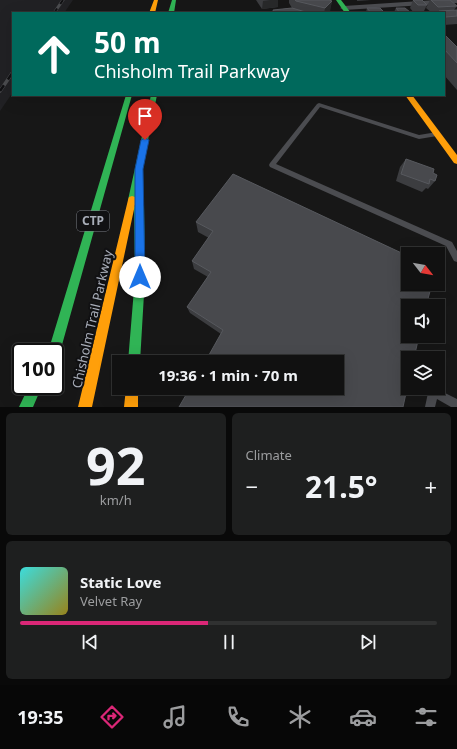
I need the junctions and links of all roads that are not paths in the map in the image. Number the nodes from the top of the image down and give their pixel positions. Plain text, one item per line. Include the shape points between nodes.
1 (156, 0) edge
2 (174, 0) edge
3 (457, 1) edge
4 (398, 2) edge
5 (343, 7) edge
6 (152, 12) edge
7 (171, 12) edge
8 (129, 96) edge
9 (154, 96) edge
10 (409, 96) edge
11 (437, 134) junction
12 (457, 161) edge
13 (139, 169) junction
14 (457, 258) edge
15 (56, 343) edge
16 (134, 355) edge
17 (32, 395) edge
18 (39, 395) edge
19 (131, 395) edge
20 (457, 406) edge
21 (26, 407) edge
22 (35, 407) edge
23 (85, 407) edge
24 (130, 407) edge
25 (430, 407) edge

1 - 6 main road
2 - 7 main road
3 - 4 street
4 - 5 street
8 - 15 main road, Chisholm Trail Parkway / CTP
9 - 13 main road, Chisholm Trail Parkway / CTP
10 - 11 main road
11 - 12 main road
11 - 14 lane via 419,137 319,104 272,165 449,244
13 - 16 main road via 140,277
13 - 23 main road, Chisholm Trail Parkway / CTP
17 - 21 main road
18 - 22 main road
19 - 24 main road
20 - 25 lane via 433,392

